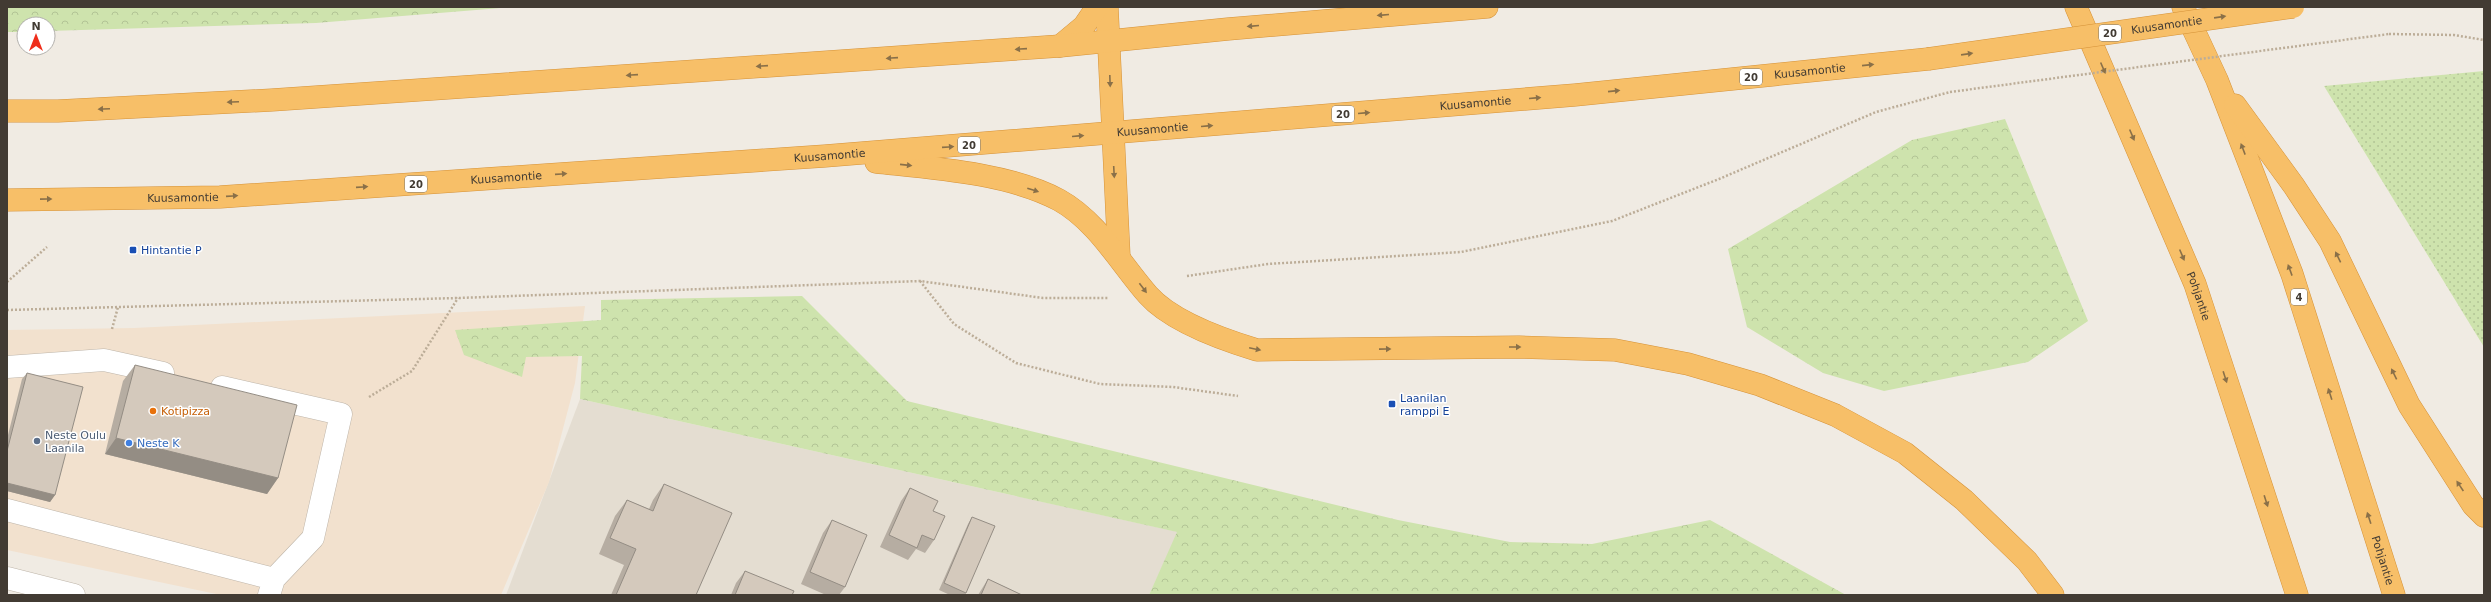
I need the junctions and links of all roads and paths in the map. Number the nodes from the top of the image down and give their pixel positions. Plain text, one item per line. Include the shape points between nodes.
1 (1097, 7) edge
2 (1107, 7) edge
3 (1487, 7) edge
4 (2076, 7) edge
5 (2183, 7) edge
6 (2293, 7) edge
7 (1411, 10) edge
8 (2484, 40) edge
9 (1109, 42) junction
10 (1060, 46) junction
11 (2217, 80) junction
12 (7, 111) edge
13 (1112, 134) junction
14 (826, 156) junction
15 (7, 200) edge
16 (47, 246) dead end
17 (1119, 256) junction
18 (1187, 276) dead end
19 (920, 281) junction
20 (7, 282) edge
21 (458, 298) junction
22 (1110, 298) dead end
23 (7, 310) edge
24 (7, 367) edge
25 (181, 378) edge
26 (204, 383) edge
27 (1238, 396) dead end
28 (341, 414) junction
29 (7, 510) edge
30 (2484, 516) edge
31 (7, 578) edge
32 (272, 587) edge
33 (64, 594) edge
34 (2053, 595) edge
35 (2297, 595) edge
36 (2394, 595) edge

1 - 10 highway via 1084,26
2 - 9 highway
3 - 7 highway
4 -> 35 highway, Pohjantie via 2195,284
5 - 11 highway, Pohjantie / 4
13 -> 6 highway, Kuusamontie / 20, bridge via 1575,95 1928,59
7 -> 9 highway
8 - 18 path, bridge via 2454,35 2389,34 1950,92 1876,112 1719,179 1612,221 1461,252 1268,264
9 - 10 highway
9 -> 13 highway
10 -> 12 highway via 272,100 58,111
30 -> 11 highway via 2473,505 2409,405 2330,241 2294,186
36 -> 11 highway, Pohjantie / 4 via 2292,274
14 -> 13 highway, Kuusamontie / 20
13 -> 17 highway
15 -> 14 highway, Kuusamontie / 20 via 220,197
14 -> 17 highway via 943,169 1035,189 1060,201 1079,215
16 - 20 path
17 -> 34 highway via 1149,296 1191,325 1223,340 1257,350 1520,347 1615,350 1688,364 1760,385 1835,415 1905,453 1964,500 2027,561
19 - 21 path
19 - 22 path via 1043,298
19 - 27 path via 954,324 1016,363 1100,384 1173,387
21 - 23 path
21 - 28 path via 412,371
24 - 25 street via 104,360
26 - 28 street
28 - 32 street via 313,538
29 - 32 street
31 - 33 street

